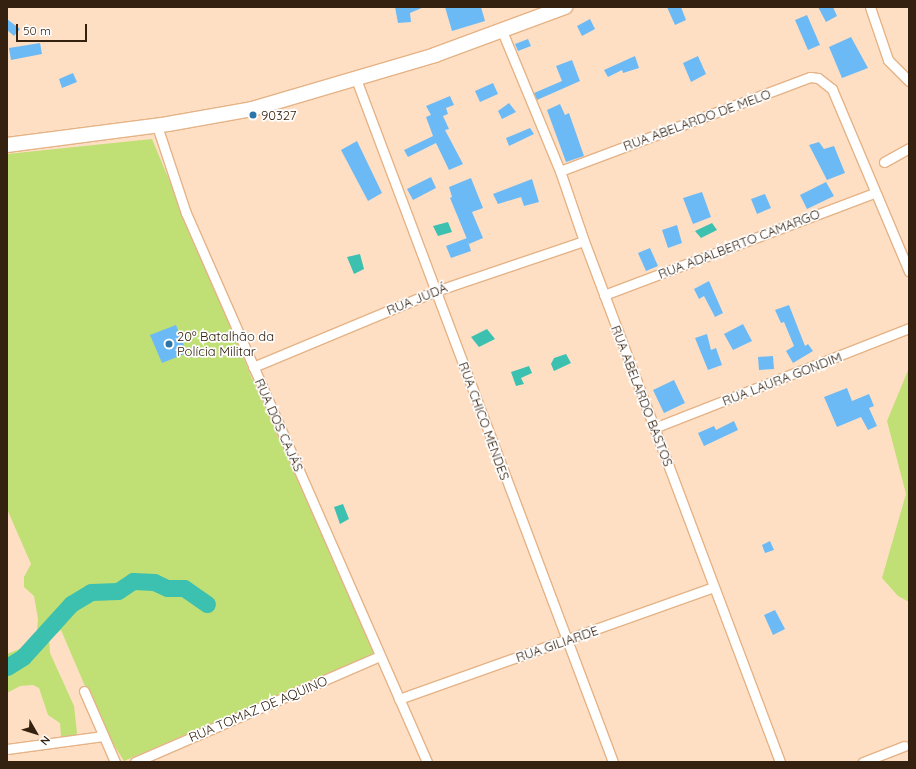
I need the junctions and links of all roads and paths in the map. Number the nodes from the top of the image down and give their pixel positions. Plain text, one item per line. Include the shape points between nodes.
1 (565, 7) edge
2 (870, 7) edge
3 (502, 31) junction
4 (356, 79) junction
5 (909, 81) edge
6 (156, 126) junction
7 (7, 145) edge
8 (909, 148) edge
9 (884, 162) dead end
10 (560, 170) junction
11 (874, 193) junction
12 (584, 241) junction
13 (905, 250) edge
14 (909, 271) edge
15 (436, 290) junction
16 (604, 295) junction
17 (909, 328) edge
18 (253, 366) junction
19 (654, 428) junction
20 (714, 587) junction
21 (566, 641) junction
22 (380, 656) junction
23 (84, 691) dead end
24 (399, 699) junction
25 (104, 736) junction
26 (904, 746) dead end
27 (7, 749) edge
28 (115, 762) edge
29 (135, 762) edge
30 (427, 762) edge
31 (613, 762) edge
32 (780, 762) edge
33 (862, 762) edge

1 - 3 main road
2 - 5 street via 888,60
3 - 4 main road
3 - 10 street, RUA ABELARDO BASTOS
4 - 6 main road via 252,109
4 - 15 street, RUA CHICO MENDES
6 - 7 main road
6 - 18 street, RUA DOS CAJÁS via 176,188
8 - 9 street
10 - 11 street, RUA ABELARDO DE MELO via 810,77 818,78 832,89
10 - 12 street, RUA ABELARDO BASTOS
11 - 13 street
11 - 16 street, RUA ADALBERTO CAMARGO
12 - 15 street, RUA JUDÁ
12 - 16 street, RUA ABELARDO BASTOS
13 - 14 street
15 - 18 street, RUA JUDÁ
15 - 21 street, RUA CHICO MENDES
16 - 19 street, RUA ABELARDO BASTOS
17 - 19 street, RUA LAURA GONDIM
18 - 22 street, RUA DOS CAJÁS
19 - 20 street, RUA ABELARDO BASTOS
20 - 21 street, RUA GILIARDE
20 - 32 street, RUA ABELARDO BASTOS
21 - 24 street, RUA GILIARDE
21 - 31 street, RUA CHICO MENDES
22 - 24 street, RUA DOS CAJÁS
22 - 29 street, RUA TOMAZ DE AQUINO
23 - 25 street
24 - 30 street, RUA DOS CAJÁS
25 - 27 street
25 - 28 street
26 - 33 street

